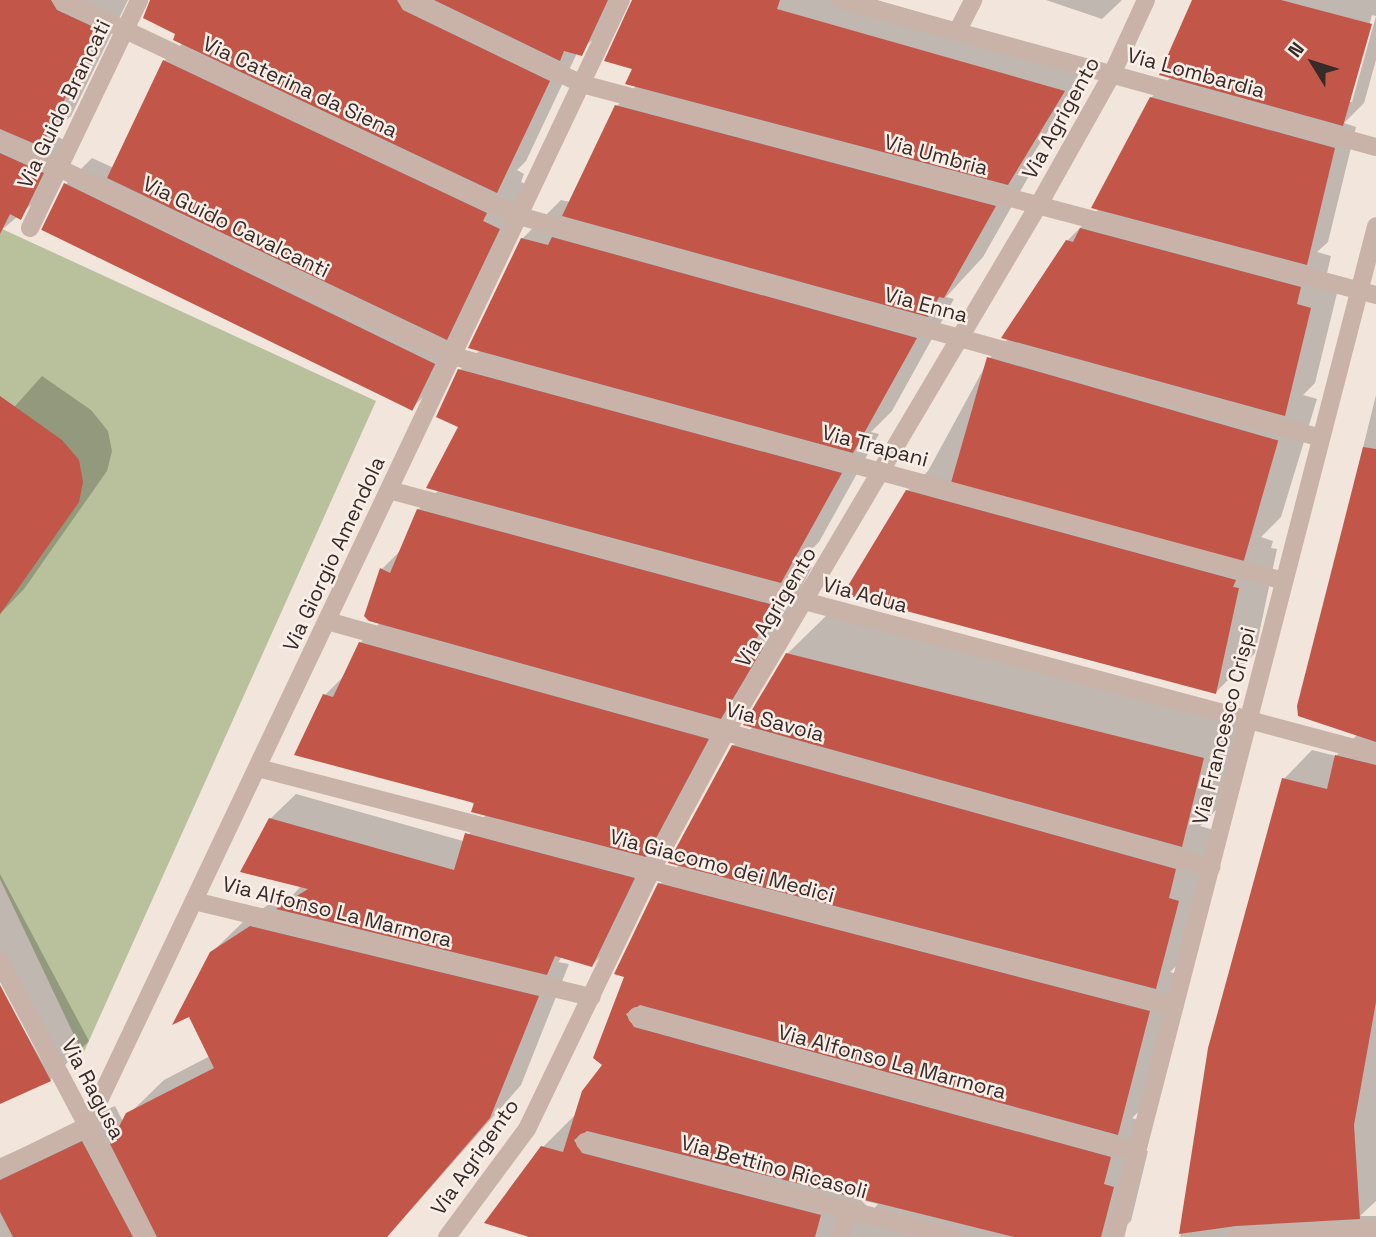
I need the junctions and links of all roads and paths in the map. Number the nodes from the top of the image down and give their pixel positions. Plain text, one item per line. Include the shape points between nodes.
1 (62, 0) edge
2 (139, 0) edge
3 (408, 0) edge
4 (621, 0) edge
5 (841, 0) edge
6 (973, 0) edge
7 (1146, 0) edge
8 (125, 30) junction
9 (957, 32) junction
10 (1112, 74) junction
11 (582, 83) junction
12 (0, 139) edge
13 (1376, 147) edge
14 (59, 168) junction
15 (1038, 205) junction
16 (519, 216) junction
17 (1376, 226) edge
18 (30, 228) dead end
19 (1368, 293) edge
20 (961, 338) junction
21 (453, 356) junction
22 (1321, 438) junction
23 (884, 472) junction
24 (389, 490) junction
25 (1284, 581) junction
26 (805, 602) junction
27 (327, 621) junction
28 (1248, 722) junction
29 (726, 732) junction
30 (1376, 754) edge
31 (258, 768) junction
32 (1211, 867) junction
33 (651, 871) junction
34 (194, 901) junction
35 (0, 961) edge
36 (592, 997) junction
37 (1175, 1006) junction
38 (637, 1016) dead end
39 (87, 1126) junction
40 (585, 1142) dead end
41 (1136, 1152) junction
42 (0, 1168) edge
43 (848, 1210) junction
44 (1376, 1230) edge
45 (146, 1237) edge
46 (447, 1237) edge
47 (841, 1237) edge
48 (952, 1237) edge
49 (1115, 1237) edge
50 (1237, 1237) edge
51 (1246, 1237) edge

1 - 8 street, Via Caterina da Siena
2 - 8 street, Via Guido Brancati
3 - 11 street, Via Umbria
4 - 11 street, Via Giorgio Amendola
5 - 9 street, Via Lombardia
6 - 9 street
7 - 10 street, Via Agrigento
8 - 14 street, Via Guido Brancati
8 - 16 street, Via Caterina da Siena
9 - 10 street, Via Lombardia
10 - 13 street, Via Lombardia
10 - 15 street, Via Agrigento
11 - 15 street, Via Umbria
11 - 16 street, Via Giorgio Amendola
12 - 14 street, Via Guido Cavalcanti
14 - 18 street, Via Guido Brancati
14 - 21 street, Via Guido Cavalcanti
15 - 19 street, Via Umbria
15 - 20 street, Via Agrigento
16 - 20 street, Via Enna
16 - 21 street, Via Giorgio Amendola
17 - 19 street, Via Francesco Crispi
19 - 22 street, Via Francesco Crispi
20 - 22 street, Via Enna
20 - 23 street, Via Agrigento
21 - 23 street, Via Trapani
21 - 24 street, Via Giorgio Amendola
22 - 25 street, Via Francesco Crispi
23 - 25 street, Via Trapani
23 - 26 street, Via Agrigento
24 - 26 street, Via Adua
24 - 27 street, Via Giorgio Amendola
25 - 28 street, Via Francesco Crispi
26 - 28 street, Via Adua
26 - 29 street, Via Agrigento
27 - 29 street, Via Savoia
27 - 31 street, Via Giorgio Amendola
28 - 30 street, Via Adua
28 - 32 street, Via Francesco Crispi
29 - 32 street, Via Savoia
29 - 33 street, Via Agrigento
31 - 33 street, Via Giacomo dei Medici
31 - 34 street, Via Giorgio Amendola
32 - 37 street, Via Francesco Crispi
33 - 36 street, Via Agrigento
33 - 37 street, Via Giacomo dei Medici
34 - 36 street, Via Alfonso La Marmora
34 - 39 street, Via Giorgio Amendola
35 - 39 street, Via Ragusa
36 - 46 street, Via Agrigento via 527,1129
37 - 41 street, Via Francesco Crispi
38 - 41 street, Via Alfonso La Marmora
39 - 42 street
39 - 45 street, Via Ragusa
40 - 43 street, Via Bettino Ricasoli
41 - 49 street, Via Francesco Crispi
43 - 47 street
43 - 48 street, Via Bettino Ricasoli
44 - 51 street
50 - 51 street

